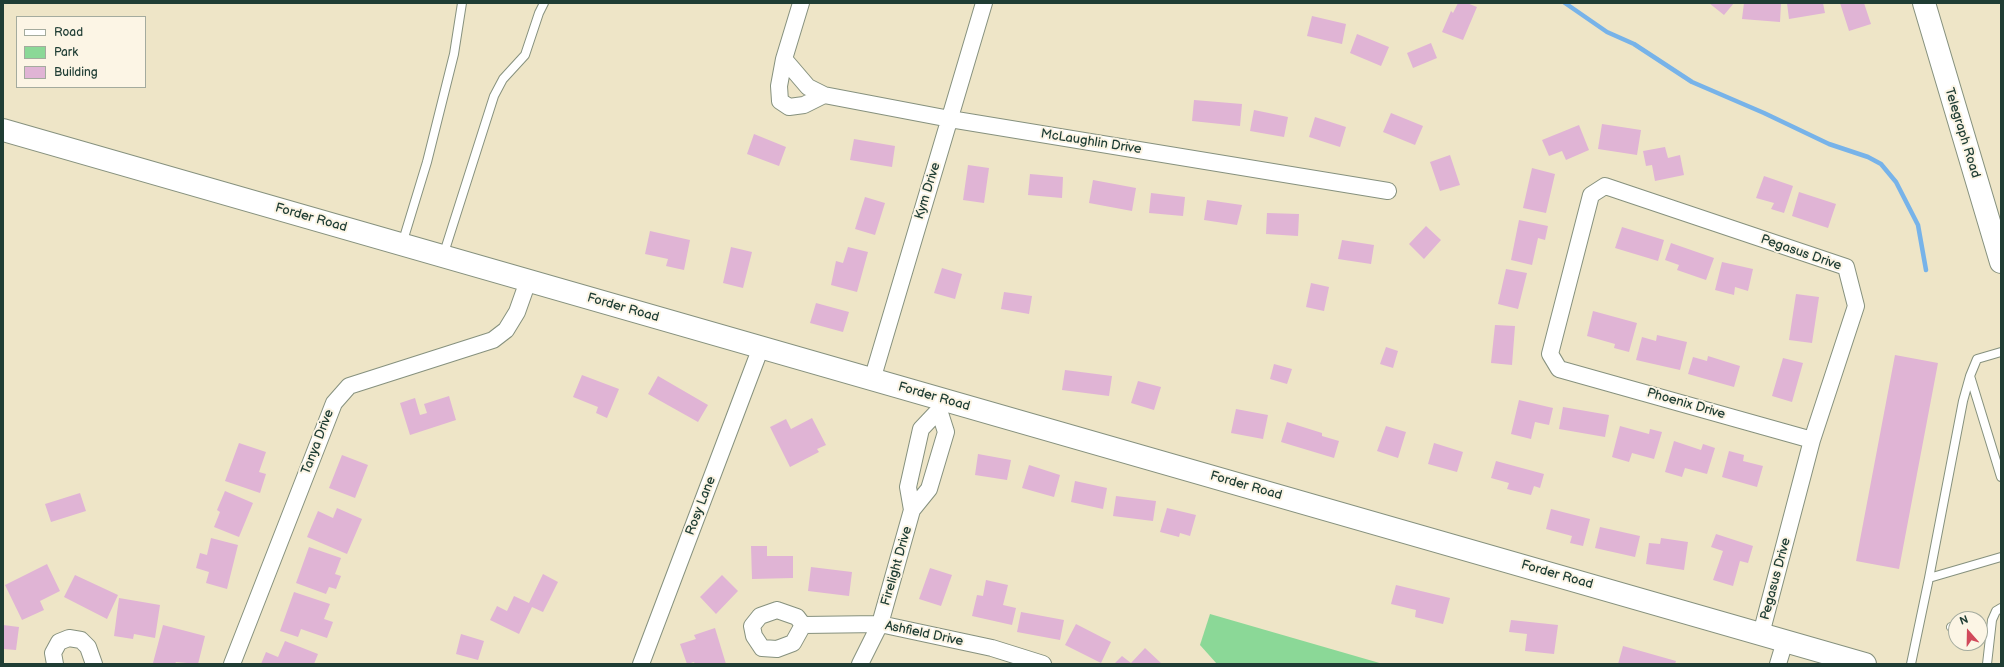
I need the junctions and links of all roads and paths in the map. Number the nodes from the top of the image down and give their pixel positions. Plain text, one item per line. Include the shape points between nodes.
1 (462, 3) edge
2 (544, 3) edge
3 (800, 3) edge
4 (984, 3) edge
5 (1924, 3) edge
6 (784, 59) junction
7 (824, 95) junction
8 (950, 119) junction
9 (3, 130) edge
10 (1388, 191) dead end
11 (402, 245) junction
12 (443, 256) junction
13 (2001, 262) edge
14 (528, 281) junction
15 (761, 347) junction
16 (2001, 352) edge
17 (1559, 369) joint
18 (1970, 376) junction
19 (872, 380) junction
20 (940, 404) junction
21 (1812, 440) junction
22 (2001, 477) edge
23 (912, 510) junction
24 (2001, 557) edge
25 (1928, 578) junction
26 (2001, 608) edge
27 (880, 624) junction
28 (803, 625) dead end
29 (1761, 634) junction
30 (1990, 637) joint
31 (1785, 641) junction
32 (55, 664) edge
33 (94, 664) edge
34 (232, 664) edge
35 (641, 664) edge
36 (860, 664) edge
37 (1043, 664) edge
38 (1778, 664) edge
39 (1865, 664) edge
40 (1911, 664) edge
41 (1986, 664) edge

1 - 11 lane via 454,54 427,162
2 - 12 lane via 538,12 525,56 503,79 494,96
3 - 6 street
4 - 8 street, Kym Drive
5 - 13 main road, Telegraph Road
6 - 7 street, McLaughlin Drive via 808,87
6 - 7 street via 779,86 780,101 790,107 804,105
7 - 8 street, McLaughlin Drive
8 - 10 street, McLaughlin Drive
8 - 19 street, Kym Drive
9 - 11 main road, Forder Road
11 - 12 main road, Forder Road
12 - 14 main road, Forder Road
14 - 15 main road, Forder Road
14 - 34 street, Tanya Drive via 517,312 506,330 493,340 348,386 334,403
15 - 19 main road, Forder Road
15 - 35 street, Rosy Lane
16 - 18 lane via 1977,359
17 - 21 street, Phoenix Drive
17 - 21 street, Pegasus Drive via 1550,354 1591,195 1605,186 1846,268 1856,306
18 - 22 lane
18 - 25 lane
19 - 20 main road, Forder Road
20 - 23 street, Firelight Drive via 921,429 908,487
20 - 23 street, Firelight Drive via 946,432 929,489
20 - 29 main road, Forder Road
21 - 29 street, Pegasus Drive
23 - 27 street, Firelight Drive
24 - 25 lane
25 - 40 lane
26 - 30 lane via 1996,611 1992,620
27 - 28 street, Ashfield Drive
27 - 36 street, Firelight Drive
27 - 37 street, Ashfield Drive via 992,648
29 - 31 main road, Forder Road
30 - 41 lane
31 - 38 street
31 - 39 main road, Forder Road
32 - 33 street via 53,653 59,642 69,638 81,640 88,647

